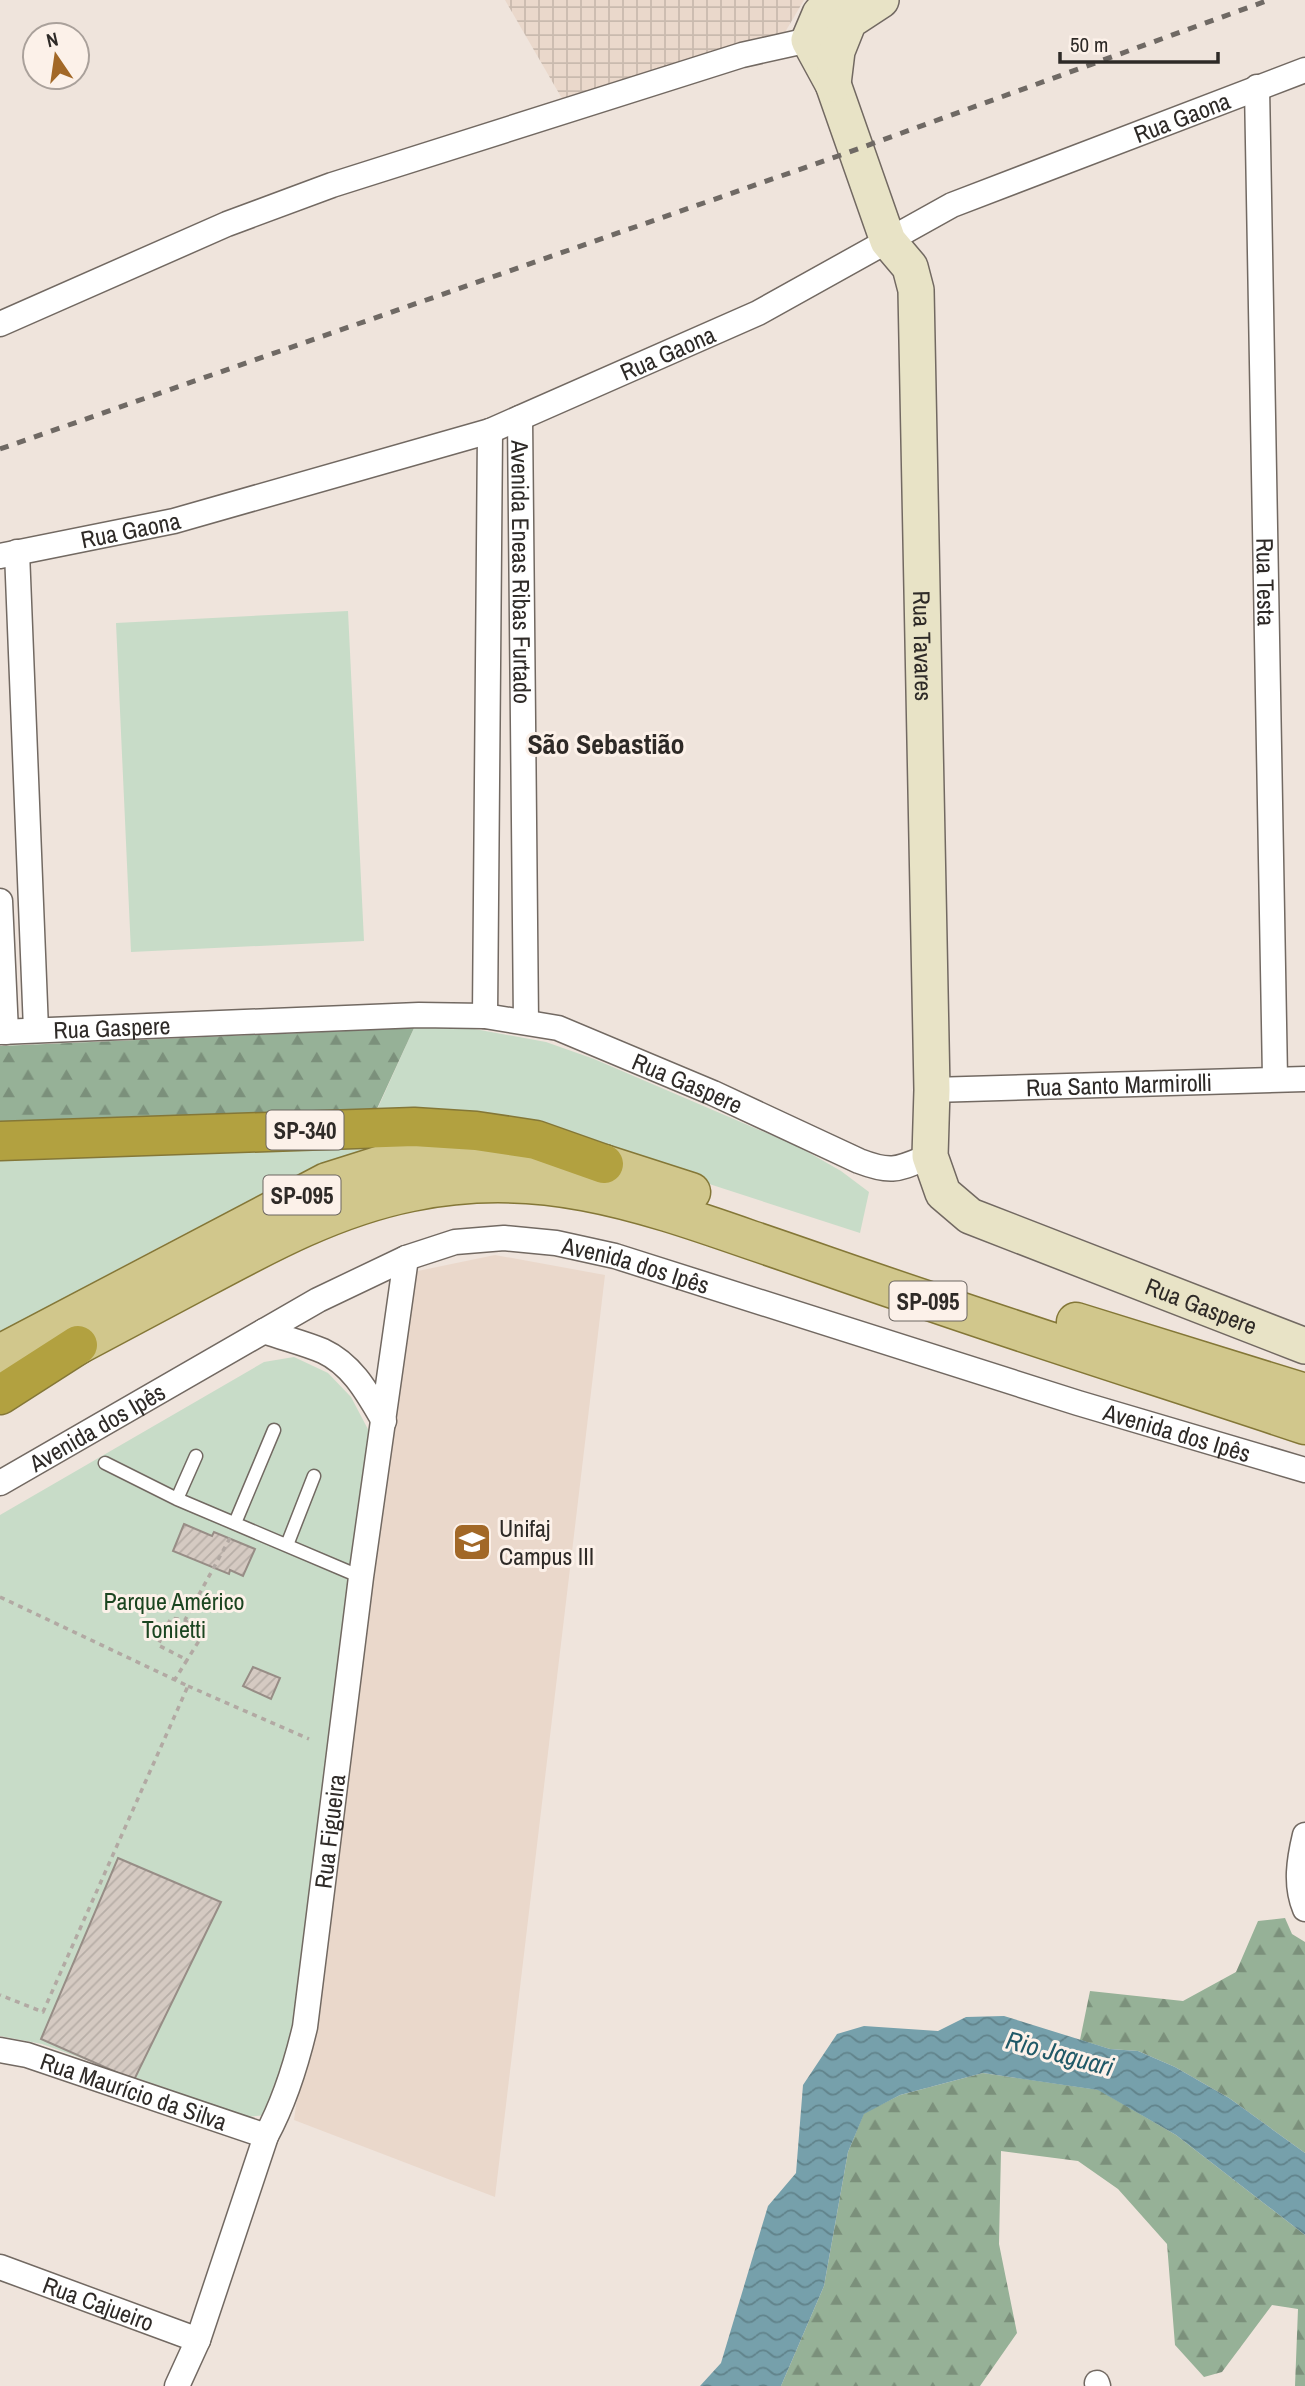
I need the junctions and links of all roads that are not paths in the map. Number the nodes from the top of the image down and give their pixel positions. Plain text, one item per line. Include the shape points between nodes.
1 (832, 0) edge
2 (881, 0) edge
3 (826, 58) junction
4 (1305, 70) edge
5 (1258, 87) junction
6 (888, 241) junction
7 (0, 324) edge
8 (520, 418) junction
9 (490, 431) junction
10 (9, 554) edge
11 (0, 901) edge
12 (485, 1016) junction
13 (526, 1022) junction
14 (36, 1030) junction
15 (3, 1032) edge
16 (1275, 1078) junction
17 (1305, 1079) edge
18 (932, 1090) junction
19 (0, 1141) edge
20 (930, 1156) junction
21 (604, 1164) junction
22 (406, 1258) junction
23 (264, 1331) junction
24 (78, 1345) junction
25 (1305, 1346) edge
26 (0, 1354) edge
27 (0, 1387) edge
28 (1305, 1393) edge
29 (0, 1395) edge
30 (384, 1421) junction
31 (1305, 1424) edge
32 (274, 1430) dead end
33 (196, 1456) dead end
34 (105, 1463) dead end
35 (1305, 1470) edge
36 (314, 1476) dead end
37 (0, 1483) edge
38 (177, 1499) junction
39 (237, 1524) junction
40 (286, 1545) junction
41 (361, 1577) junction
42 (1305, 1835) edge
43 (1302, 1901) edge
44 (0, 2050) edge
45 (266, 2136) junction
46 (0, 2267) edge
47 (198, 2340) junction
48 (177, 2386) edge

1 - 3 street via 820,13
2 - 3 street via 849,21
3 - 6 street, Rua Tavares
3 - 7 street via 742,55 332,185
4 - 5 street, Rua Gaona
5 - 6 street, Rua Gaona via 951,205
5 - 16 street, Rua Testa
6 - 8 street, Rua Gaona via 758,313
6 - 18 street, Rua Tavares via 910,267 916,290
8 - 9 street, Rua Gaona
8 - 13 street, Avenida Eneas Ribas Furtado
9 - 10 street, Rua Gaona via 174,521
9 - 12 street, Avenida Eneas Ribas Furtado
10 - 14 street
11 - 15 street
12 - 13 street, Rua Gaspere
12 - 14 street, Rua Gaspere
13 - 20 street, Rua Gaspere via 558,1028 883,1170
14 - 15 street, Rua Gaspere
16 - 17 street, Rua Santo Marmirolli
16 - 18 street, Rua Santo Marmirolli
18 - 20 street, Rua Tavares
19 - 21 highway, SP-340 via 414,1128 536,1140
20 - 25 street, Rua Gaspere via 943,1193 970,1216
21 - 26 main road, SP-095 via 521,1154 403,1158 327,1182
21 - 28 main road, SP-095 via 946,1282
22 - 23 street, Avenida dos Ipês
22 - 30 street, Rua Figueira
22 - 35 street, Avenida dos Ipês via 455,1242 504,1237 615,1256
23 - 30 street via 323,1351 344,1364
23 - 37 street, Avenida dos Ipês
24 - 27 main road, SP-095
24 - 29 highway
24 - 31 main road, SP-095 via 265,1245 360,1205 452,1184 538,1184 654,1207
30 - 41 street, Rua Figueira
32 - 39 lane
33 - 38 lane
34 - 38 lane
36 - 40 lane
38 - 39 lane
39 - 40 lane
40 - 41 lane
41 - 45 street, Rua Figueira via 305,2026 296,2066
42 - 43 street via 1300,1857
44 - 45 street, Rua Maurício da Silva via 27,2055
45 - 47 street, Rua Figueira
46 - 47 street, Rua Cajueiro
47 - 48 street, Rua Figueira

